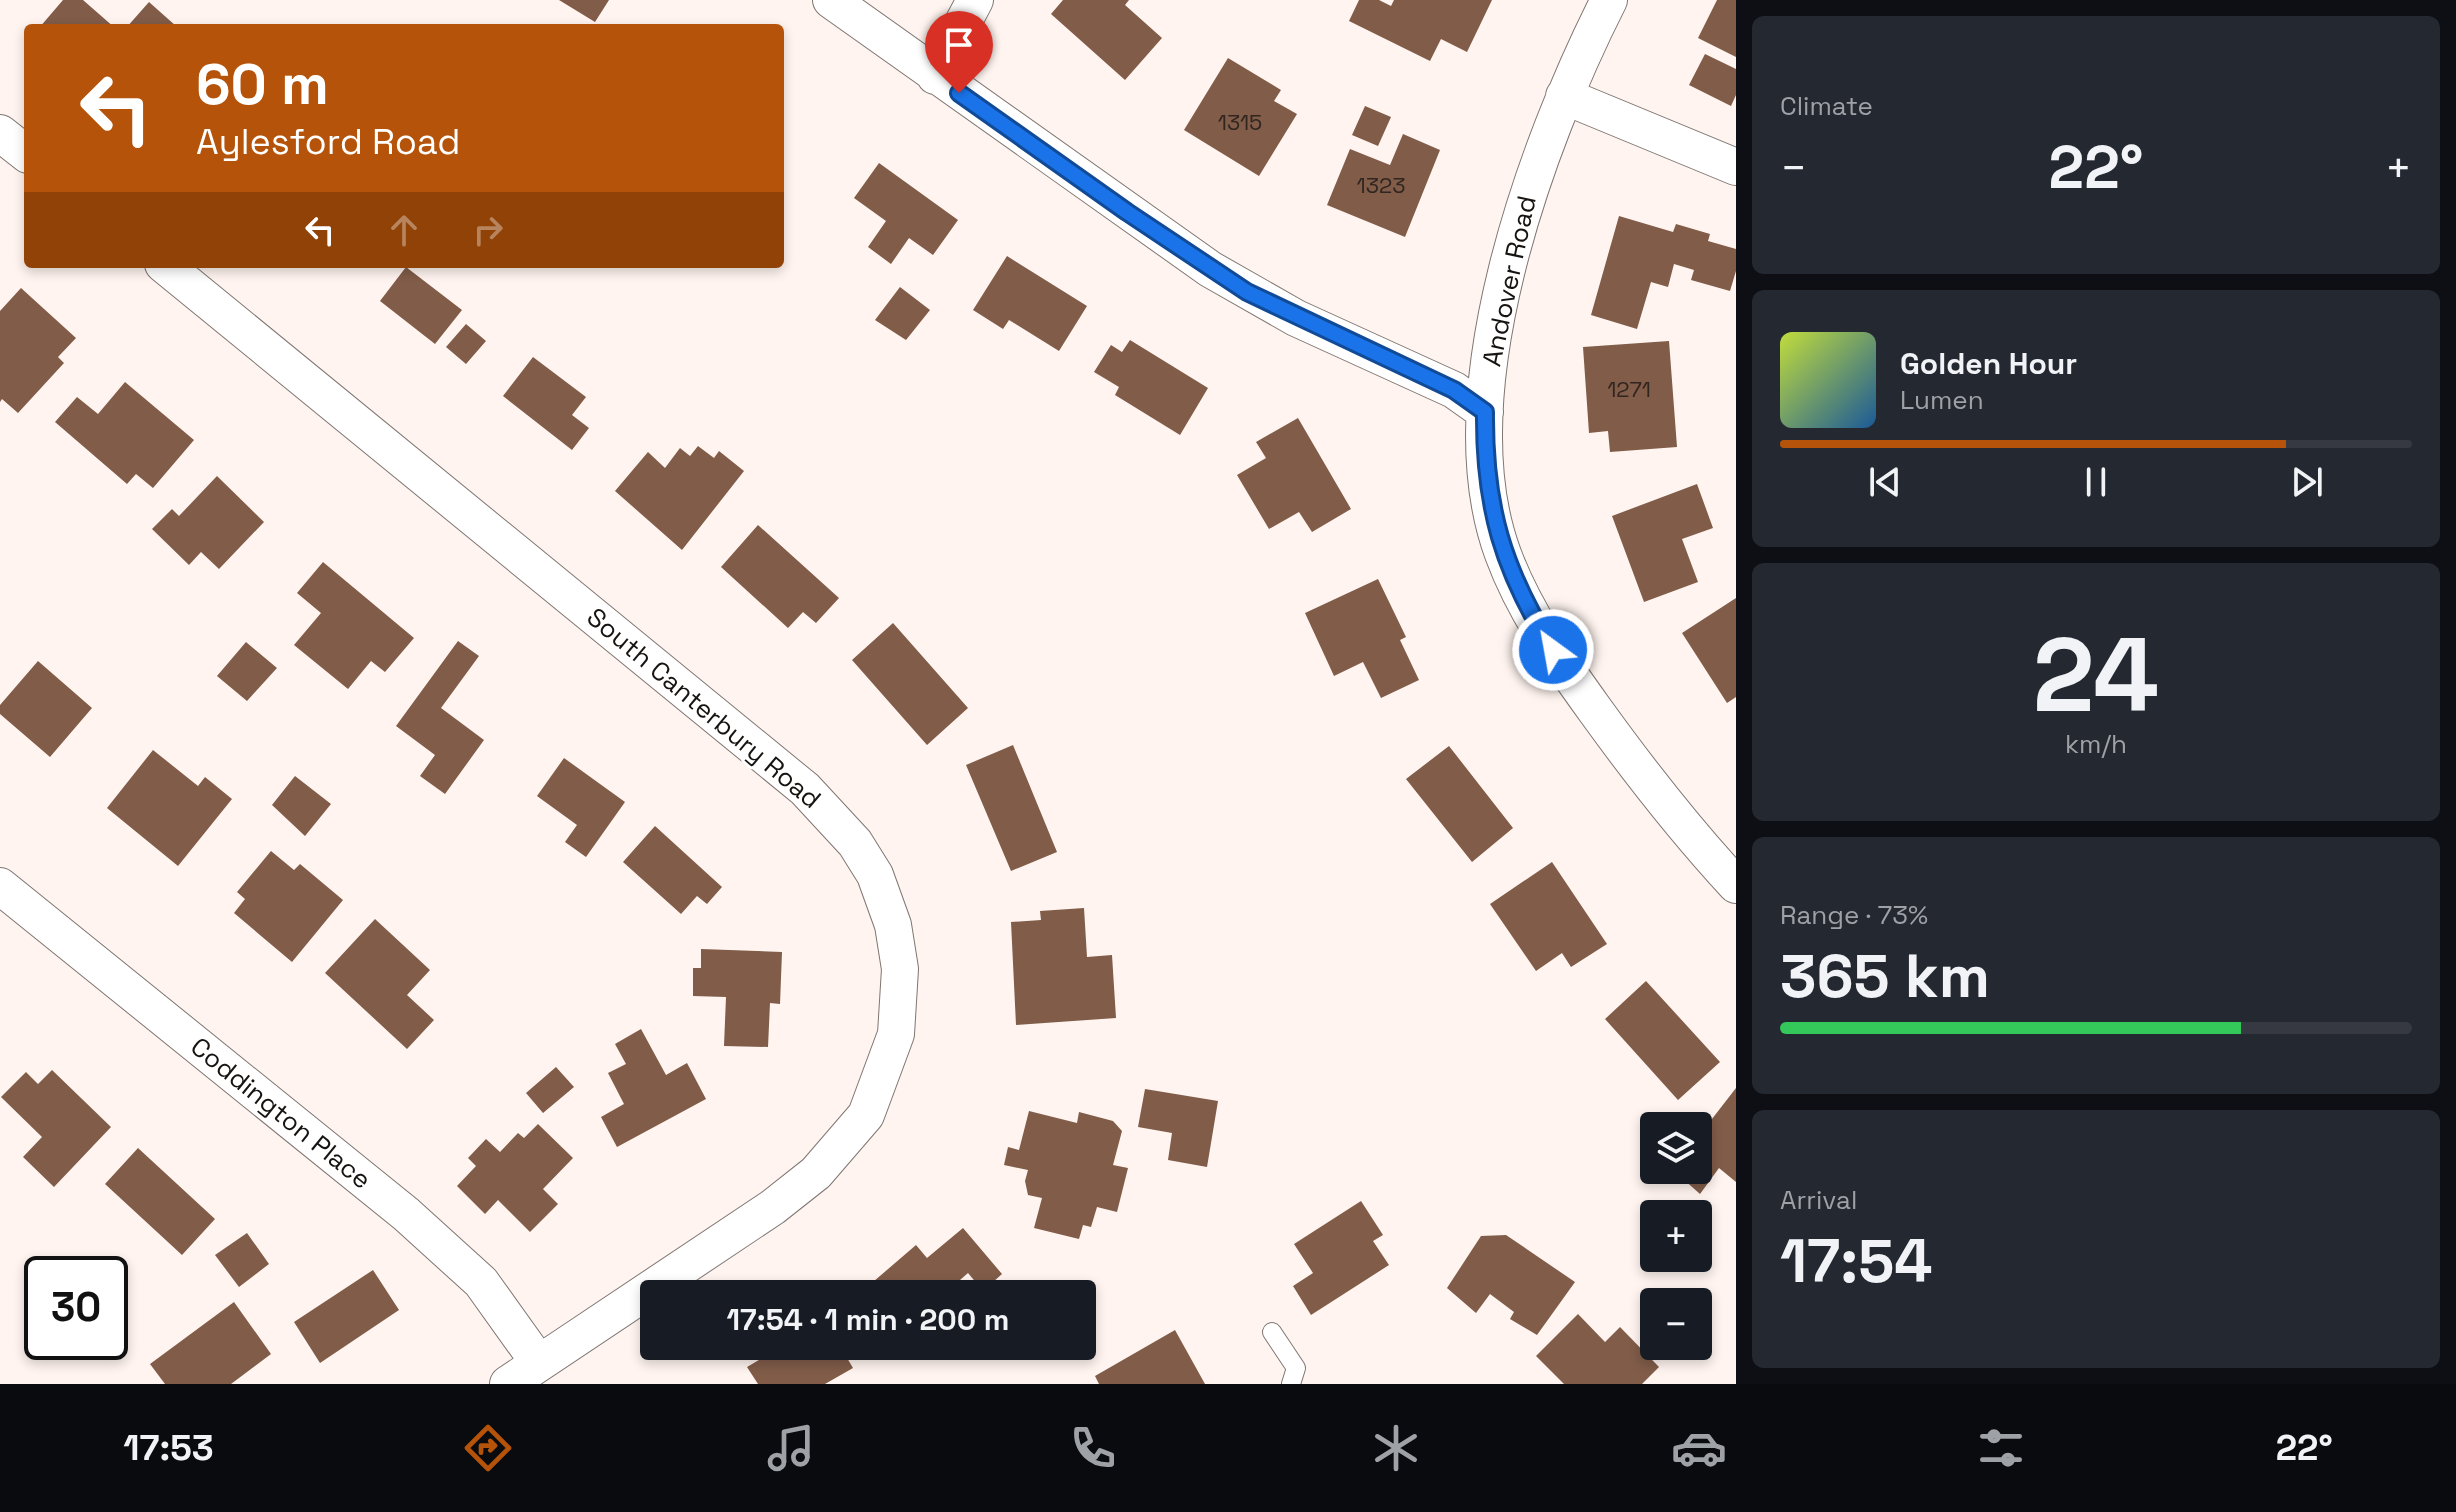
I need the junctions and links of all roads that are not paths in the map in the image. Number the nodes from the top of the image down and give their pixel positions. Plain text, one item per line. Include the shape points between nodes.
1 (831, 0) edge
2 (975, 0) edge
3 (1609, 0) edge
4 (935, 76) junction
5 (1564, 96) junction
6 (0, 133) edge
7 (24, 152) edge
8 (1736, 167) edge
9 (168, 268) edge
10 (1485, 412) junction
11 (1736, 885) edge
12 (0, 886) edge
13 (1272, 1332) dead end
14 (539, 1363) junction
15 (508, 1384) edge
16 (1291, 1384) edge

1 - 4 street
2 - 4 street
3 - 5 street, Andover Road
4 - 10 street via 1247,292 1454,390
5 - 8 street
5 - 10 street, Andover Road via 1530,182 1509,262
6 - 7 street
9 - 14 street, South Canterbury Road via 805,789 855,843 875,875 893,925 900,981 896,1034 866,1115 816,1173 773,1207
10 - 11 street, Andover Road via 1491,501 1517,589 1615,737
12 - 14 street, Coddington Place via 406,1214 481,1282
13 - 16 lane via 1296,1368
14 - 15 street, South Canterbury Road

